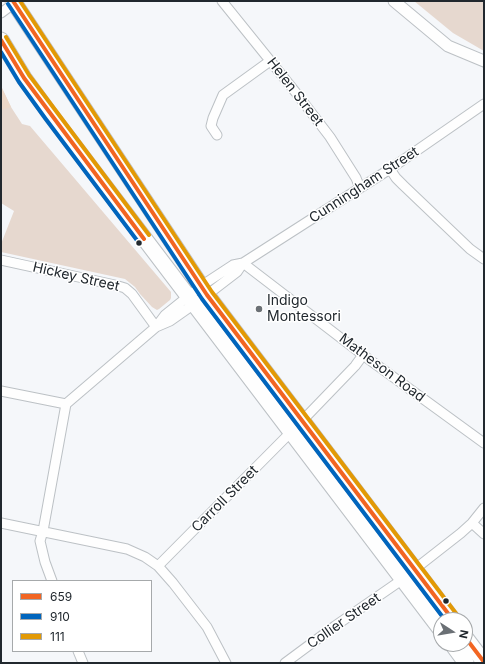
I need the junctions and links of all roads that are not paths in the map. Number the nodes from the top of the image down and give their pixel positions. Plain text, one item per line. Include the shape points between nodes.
1 (222, 1) edge
2 (394, 1) edge
3 (15, 2) edge
4 (1, 12) edge
5 (1, 40) edge
6 (270, 61) junction
7 (484, 61) edge
8 (484, 104) edge
9 (217, 136) dead end
10 (390, 169) junction
11 (360, 188) junction
12 (484, 259) edge
13 (1, 260) edge
14 (243, 263) junction
15 (204, 291) junction
16 (191, 300) junction
17 (156, 327) junction
18 (364, 355) junction
19 (1, 391) edge
20 (66, 404) junction
21 (302, 421) junction
22 (291, 432) junction
23 (484, 443) edge
24 (484, 508) edge
25 (1, 523) edge
26 (472, 523) junction
27 (43, 531) junction
28 (484, 534) edge
29 (158, 566) junction
30 (409, 574) junction
31 (52, 580) edge
32 (445, 612) edge
33 (433, 616) edge
34 (473, 647) edge
35 (78, 652) edge
36 (458, 652) edge
37 (484, 662) edge
38 (83, 663) edge
39 (226, 663) edge
40 (285, 663) edge
41 (466, 663) edge

1 - 6 street, Helen Street
2 - 7 street via 448,46
3 - 4 street
3 - 15 highway
5 - 16 highway via 50,114
6 - 9 street via 223,95 211,126
6 - 11 street, Helen Street via 330,137
8 - 10 street, Cunningham Street
10 - 11 street, Cunningham Street
10 - 12 street via 403,185 470,249
11 - 14 street, Cunningham Street
13 - 17 street, Hickey Street via 125,288
14 - 15 street, Cunningham Street via 233,265
14 - 18 street, Matheson Road
15 - 16 street, Cunningham Street
15 - 21 highway
16 - 17 street, Cunningham Street via 170,321
16 - 22 highway
17 - 20 street, Cunningham Street
18 - 21 street
18 - 23 street, Matheson Road
19 - 20 street
20 - 27 street
21 - 30 highway
22 - 29 street, Carroll Street
22 - 30 highway
24 - 26 street, Collier Street
25 - 27 street
26 - 28 street
26 - 30 street, Collier Street
27 - 29 street via 127,549
27 - 31 street via 40,542
29 - 39 street via 207,627
30 - 32 highway
30 - 33 highway
30 - 40 street, Collier Street
34 - 37 highway
35 - 38 street
36 - 41 highway

